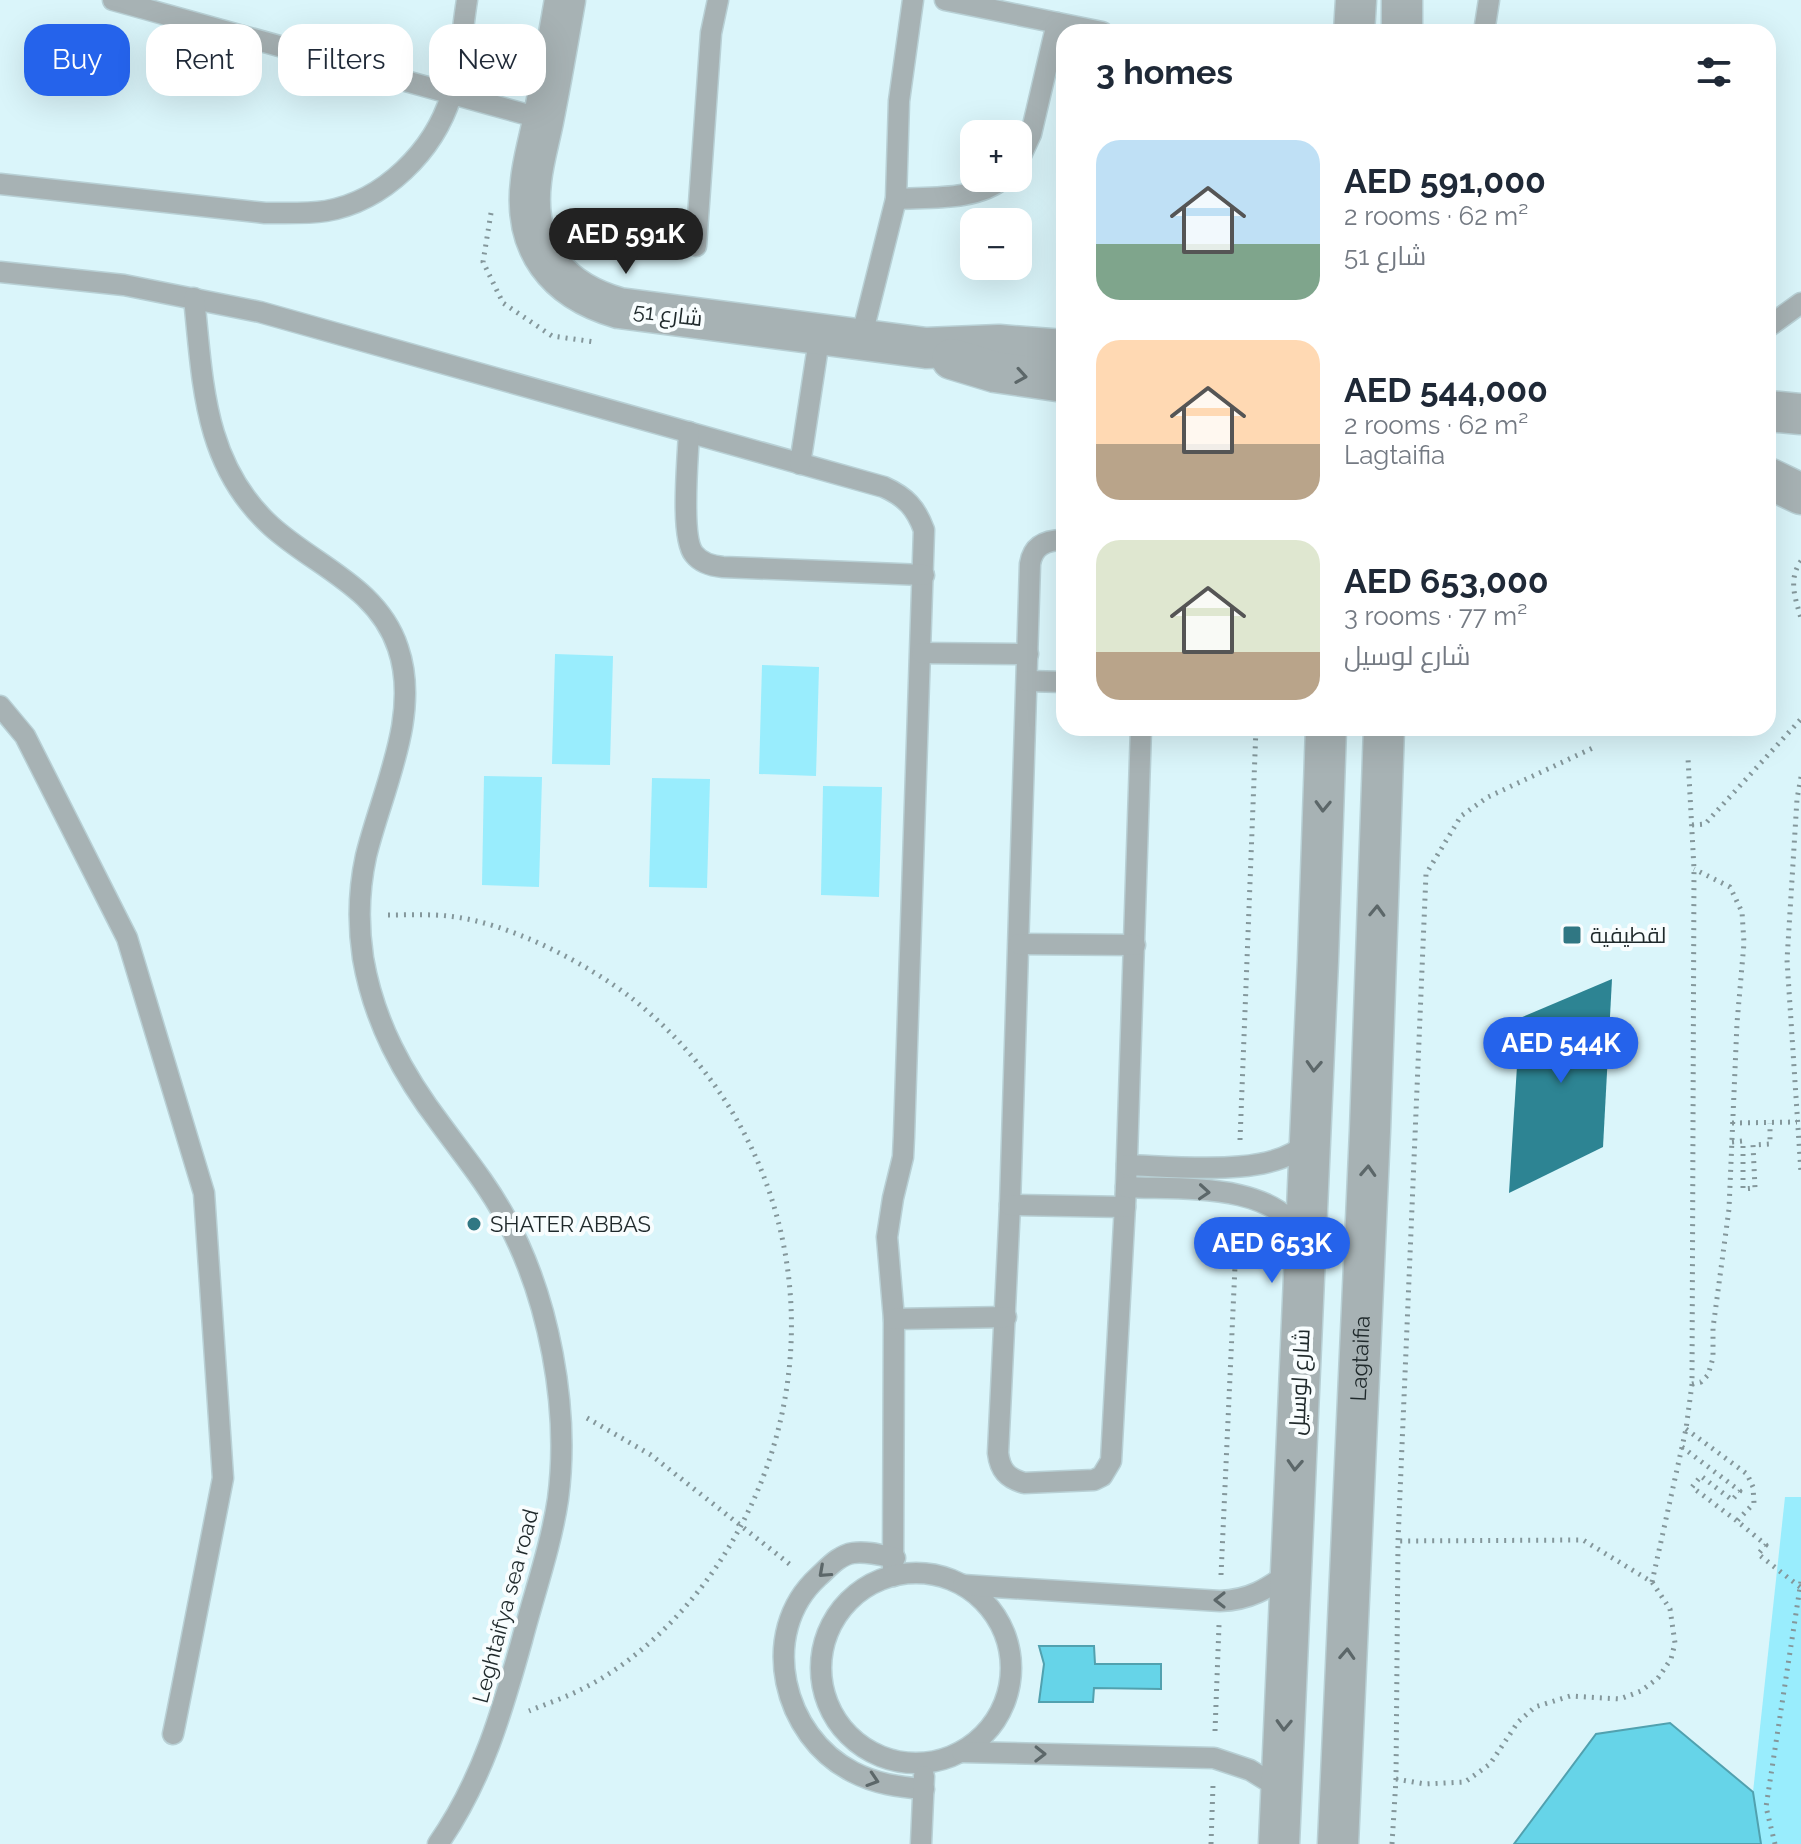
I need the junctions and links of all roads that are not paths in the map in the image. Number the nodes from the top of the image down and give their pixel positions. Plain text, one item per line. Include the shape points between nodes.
1 (113, 0) edge
2 (467, 0) edge
3 (565, 0) edge
4 (718, 0) edge
5 (913, 0) edge
6 (945, 0) edge
7 (1356, 0) edge
8 (1402, 0) edge
9 (1489, 0) edge
10 (1057, 23) joint
11 (463, 24) edge
12 (1062, 24) edge
13 (1354, 24) edge
14 (1402, 24) edge
15 (1485, 24) edge
16 (1056, 27) edge
17 (429, 87) edge
18 (451, 96) edge
19 (462, 96) edge
20 (543, 119) junction
21 (1032, 130) edge
22 (0, 184) edge
23 (972, 192) edge
24 (896, 199) junction
25 (696, 246) dead end
26 (0, 272) edge
27 (194, 298) junction
28 (1801, 303) edge
29 (1776, 321) edge
30 (820, 333) junction
31 (861, 339) junction
32 (926, 348) junction
33 (1056, 349) edge
34 (1056, 381) edge
35 (1776, 412) edge
36 (1801, 414) edge
37 (689, 432) junction
38 (800, 464) junction
39 (1776, 482) edge
40 (1801, 494) edge
41 (1056, 542) edge
42 (924, 575) junction
43 (922, 653) junction
44 (1028, 654) junction
45 (1028, 681) junction
46 (1056, 682) edge
47 (0, 706) edge
48 (1141, 736) edge
49 (1326, 736) edge
50 (1384, 736) edge
51 (1019, 944) junction
52 (1135, 945) junction
53 (1310, 1138) junction
54 (1127, 1165) junction
55 (1125, 1197) junction
56 (1010, 1205) junction
57 (1306, 1248) junction
58 (1006, 1317) junction
59 (894, 1319) junction
60 (894, 1567) junction
61 (1290, 1572) junction
62 (962, 1585) junction
63 (173, 1734) dead end
64 (962, 1752) junction
65 (923, 1764) junction
66 (924, 1789) junction
67 (1281, 1789) junction
68 (438, 1844) edge
69 (921, 1844) edge
70 (1279, 1844) edge
71 (1338, 1844) edge

1 - 17 lane
2 - 11 lane
3 - 20 street, شارع 51
4 - 25 lane via 711,33
5 - 24 lane via 899,101
6 - 10 lane
7 - 13 street
8 - 14 street
9 - 15 lane
10 - 12 lane
16 - 21 lane
18 - 22 lane via 431,139 411,164 373,192 329,210 265,213
19 - 20 lane
20 - 30 street, شارع 51 via 531,182 531,218 537,246 573,288 619,308
23 - 24 lane
24 - 31 lane
26 - 27 lane
27 - 37 lane via 313,326
27 - 68 lane, Leghtaifya sea road via 206,411 229,472 269,524 369,599 397,645 404,671 404,711 366,859 360,915 367,982 390,1045 508,1222 545,1324 558,1401 558,1498 549,1540 499,1723 464,1803
28 - 29 lane
30 - 31 street, شارع 51
30 - 38 lane
31 - 32 street, شارع 51
32 - 33 street, شارع 51
32 -> 34 street, شارع 51 via 995,372
35 - 36 street
37 - 38 lane
37 - 42 lane via 687,532 701,561 723,567
38 - 42 lane via 884,487 910,503 924,530
39 - 40 street
41 - 44 lane via 1041,545 1031,556
42 - 43 lane
43 - 44 lane
43 - 59 lane via 903,1157 887,1237
44 - 45 lane
45 - 46 lane
45 - 51 lane
47 - 63 lane via 25,736 127,938 204,1193 223,1478
48 - 52 lane
49 -> 53 street, شارع لوسيل
71 -> 50 street, Lagtaifia
51 - 52 lane
51 - 56 lane
52 - 54 lane
53 - 54 lane via 1287,1157 1256,1166
53 - 57 street, شارع لوسيل
54 - 55 lane
55 - 56 lane
55 -> 57 lane via 1238,1194 1256,1199 1288,1219
55 - 58 lane via 1111,1461 1102,1476 1086,1482 1024,1483 1013,1480 999,1464
56 - 58 lane
57 -> 61 street, شارع لوسيل
58 - 59 lane
59 - 60 lane
60 - 62 lane
60 - 65 lane via 839,1611 825,1641 820,1673 828,1704 861,1747 901,1763
60 -> 66 lane via 872,1553 851,1553 812,1583 786,1635 785,1680 798,1719 830,1758 876,1782
61 -> 62 lane via 1262,1593 1220,1601
61 -> 67 street, شارع لوسيل
62 - 64 lane via 993,1611 1010,1648 1012,1669 1003,1709
64 - 65 lane
64 -> 67 lane via 1214,1758 1250,1770
65 - 66 lane
66 - 69 lane
67 - 70 street, شارع لوسيل

